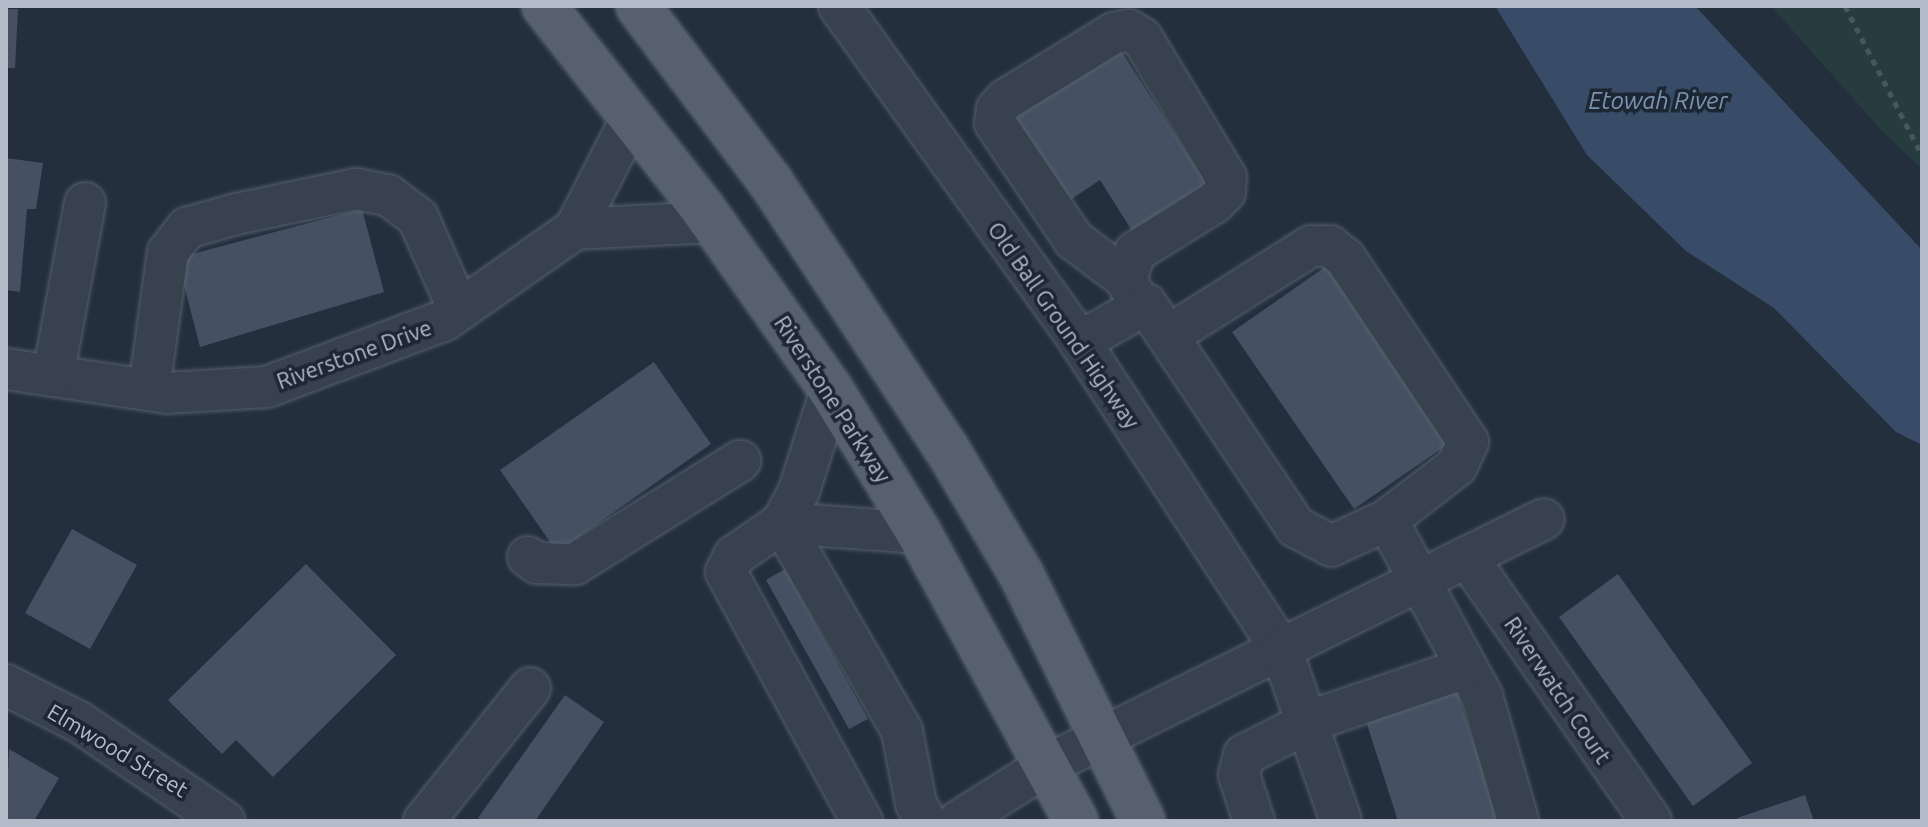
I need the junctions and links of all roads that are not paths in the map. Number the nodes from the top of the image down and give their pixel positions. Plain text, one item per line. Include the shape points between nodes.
1 (544, 6) edge
2 (638, 6) edge
3 (839, 6) edge
4 (632, 117) junction
5 (85, 203) dead end
6 (713, 222) junction
7 (575, 229) junction
8 (1132, 292) junction
9 (459, 310) junction
10 (1171, 334) junction
11 (1080, 342) junction
12 (6, 369) edge
13 (53, 376) junction
14 (149, 390) junction
15 (831, 390) junction
16 (740, 461) dead end
17 (1544, 519) dead end
18 (1387, 520) junction
19 (782, 523) junction
20 (919, 533) junction
21 (528, 557) dead end
22 (1467, 557) junction
23 (1423, 579) junction
24 (1281, 649) junction
25 (1463, 669) junction
26 (6, 685) edge
27 (530, 688) dead end
28 (1306, 723) junction
29 (1102, 737) junction
30 (1049, 764) junction
31 (224, 821) edge
32 (424, 821) edge
33 (862, 821) edge
34 (926, 821) edge
35 (959, 821) edge
36 (1076, 821) edge
37 (1143, 821) edge
38 (1254, 821) edge
39 (1341, 821) edge
40 (1518, 821) edge
41 (1651, 821) edge

1 - 4 main road, Riverstone Parkway
2 - 29 main road via 861,313 1021,574
3 - 11 street, Old Ball Ground Highway
4 - 6 main road, Riverstone Parkway
4 - 7 street, Riverstone Drive
5 - 13 street
6 - 7 street
6 - 15 main road, Riverstone Parkway
7 - 9 street, Riverstone Drive
8 - 8 street via 1135,252 1214,203 1225,192 1226,177 1142,38 1129,30 1114,33 1005,100 995,123 1074,240
8 - 10 street
8 - 11 street
9 - 14 street, Riverstone Drive via 267,387
9 - 14 street, Riverstone Drive via 418,218 388,195 356,189 236,214 187,228 168,252
10 - 18 street via 1296,527 1331,546
10 - 18 street via 1311,246 1330,246 1345,258 1468,442 1457,466
11 - 24 street, Old Ball Ground Highway
12 - 13 street, Riverstone Drive
13 - 14 street, Riverstone Drive
15 - 19 street via 799,491
15 - 20 main road, Riverstone Parkway
16 - 21 street via 575,564 537,563
17 - 22 street
18 - 23 street
19 - 20 street
19 - 33 street via 734,556 726,572
19 - 34 street via 902,731 916,804
20 - 30 main road, Riverstone Parkway
22 - 23 street
22 - 41 street, Riverwatch Court
23 - 24 street
23 - 25 street
24 - 28 street, Old Ball Ground Highway
24 - 29 street
25 - 28 street
25 - 40 street via 1482,696
26 - 31 street, Elmwood Street via 79,722
27 - 32 street
28 - 38 street via 1244,755 1239,775
28 - 39 street, Old Ball Ground Highway
29 - 30 street
29 - 37 main road
30 - 35 street
30 - 36 main road, Riverstone Parkway

